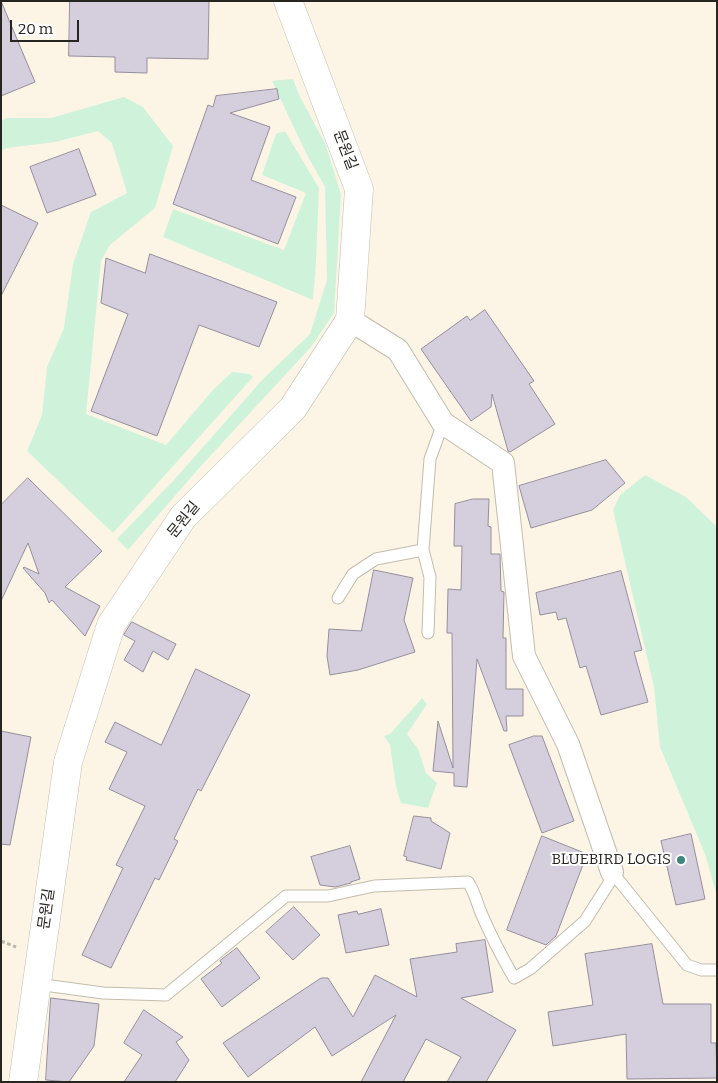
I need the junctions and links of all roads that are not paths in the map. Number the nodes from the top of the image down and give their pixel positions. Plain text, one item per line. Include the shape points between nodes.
1 (288, 1) edge
2 (350, 320) junction
3 (443, 422) junction
4 (424, 550) junction
5 (338, 598) dead end
6 (428, 633) dead end
7 (613, 873) junction
8 (717, 970) edge
9 (36, 984) junction
10 (23, 1082) edge

1 - 2 street, 문원길 via 360,189
2 - 3 street via 398,350
2 - 9 street, 문원길 via 293,408 183,517 111,624 68,762
3 - 4 lane via 430,460
3 - 7 street via 504,463 524,656 568,744
4 - 5 lane via 376,559 353,574
4 - 6 lane via 430,577
7 - 8 lane via 687,965 701,970
7 - 9 lane via 585,922 530,969 514,978 468,882 374,886 328,896 286,896 166,995 103,993
9 - 10 street, 문원길

